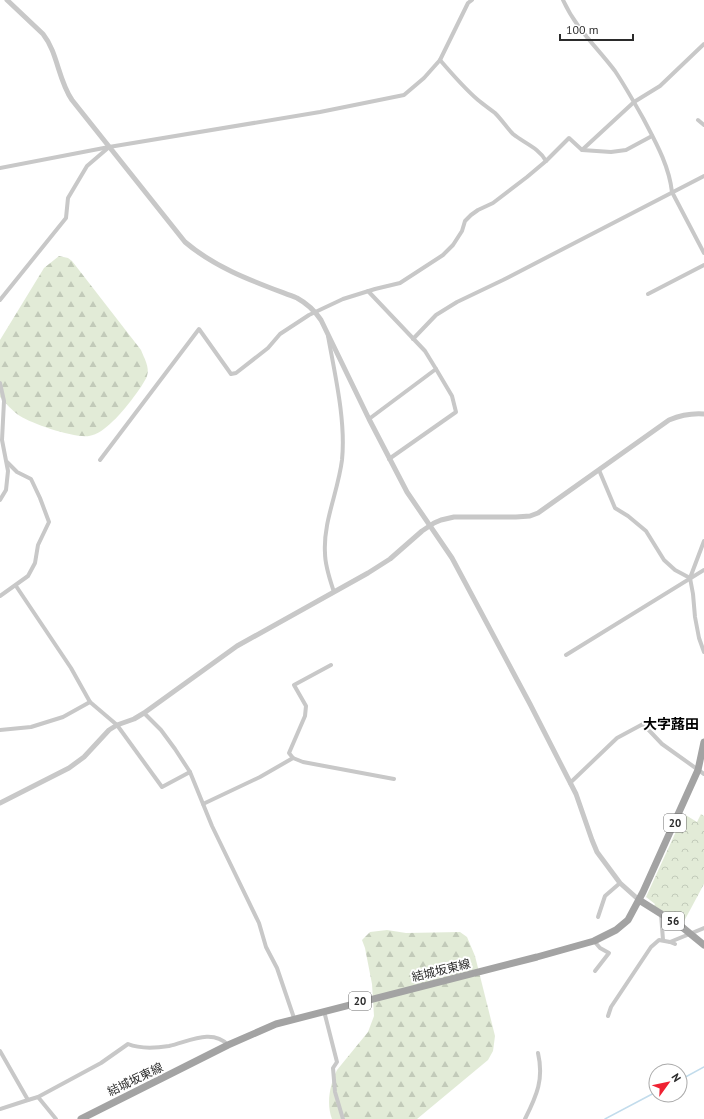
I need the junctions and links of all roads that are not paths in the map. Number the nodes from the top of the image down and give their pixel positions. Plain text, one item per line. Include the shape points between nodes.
1 (7, 0) edge
2 (472, 0) edge
3 (563, 0) edge
4 (704, 44) edge
5 (440, 60) junction
6 (634, 102) junction
7 (698, 120) dead end
8 (704, 125) edge
9 (652, 136) junction
10 (109, 147) junction
11 (582, 150) junction
12 (546, 161) junction
13 (0, 168) edge
14 (704, 176) edge
15 (672, 192) junction
16 (704, 253) edge
17 (704, 266) edge
18 (368, 291) junction
19 (648, 294) dead end
20 (0, 300) edge
21 (316, 312) junction
22 (327, 332) junction
23 (413, 339) junction
24 (436, 369) junction
25 (0, 383) edge
26 (704, 414) edge
27 (369, 419) junction
28 (389, 459) junction
29 (100, 460) dead end
30 (7, 462) junction
31 (599, 470) junction
32 (0, 500) edge
33 (430, 525) junction
34 (704, 541) edge
35 (704, 570) edge
36 (690, 578) junction
37 (16, 586) junction
38 (334, 592) junction
39 (0, 596) edge
40 (704, 652) edge
41 (566, 655) dead end
42 (331, 665) dead end
43 (90, 702) junction
44 (144, 713) junction
45 (117, 725) junction
46 (0, 730) edge
47 (704, 742) edge
48 (293, 758) junction
49 (190, 772) junction
50 (702, 772) edge
51 (394, 779) dead end
52 (570, 783) junction
53 (0, 803) edge
54 (202, 804) junction
55 (620, 883) junction
56 (639, 900) junction
57 (661, 913) junction
58 (598, 917) dead end
59 (704, 928) edge
60 (691, 933) junction
61 (663, 940) junction
62 (594, 941) junction
63 (704, 945) edge
64 (595, 971) dead end
65 (324, 1011) junction
66 (608, 1016) dead end
67 (294, 1018) junction
68 (228, 1045) junction
69 (0, 1051) edge
70 (538, 1053) dead end
71 (38, 1098) junction
72 (28, 1100) junction
73 (0, 1109) edge
74 (56, 1119) edge
75 (81, 1119) edge
76 (343, 1119) edge
77 (525, 1119) edge

1 - 10 street via 43,34 52,48 68,95
2 - 5 street via 468,3
3 - 6 street via 584,34 615,71
4 - 6 street via 660,86
5 - 10 street via 404,95 320,112
5 - 12 street via 509,130 534,148
6 - 9 street
6 - 11 street
7 - 8 street
9 - 11 street via 626,150
9 - 15 street via 665,164
10 - 13 street
10 - 20 street via 87,166 68,198 66,218
10 - 21 street via 191,248 222,268 305,302
11 - 12 street via 569,138
12 - 18 street via 493,203 471,215 465,221 453,246 443,255 400,283
14 - 15 street
15 - 16 street
15 - 23 street via 457,302 436,315
17 - 19 street
18 - 21 street
18 - 23 street
21 - 22 street
21 - 29 street via 280,334 268,348 236,373 231,374 199,329
22 - 27 street
22 - 38 street via 339,400 342,443 342,460 338,486 327,524 325,554
23 - 24 street via 425,351
24 - 27 street
24 - 28 street via 452,396 456,412
25 - 30 street via 4,401 2,440
26 - 31 street via 692,413 669,420
27 - 28 street
28 - 33 street via 407,492
30 - 32 street via 6,490
30 - 37 street via 17,472 31,479 49,522 38,545 35,563 28,576
31 - 33 street via 530,516 454,517
31 - 36 street via 615,508 646,530 664,560
33 - 38 street via 390,559
33 - 52 street via 452,558
34 - 36 street
35 - 36 street
36 - 40 street via 695,617
36 - 41 street
37 - 39 street
37 - 43 street via 71,668
38 - 44 street via 237,646
42 - 48 street via 294,685 306,706 305,716 289,753
43 - 45 street
43 - 46 street via 63,717 32,726
44 - 45 street
44 - 49 street via 161,730
45 - 49 street via 162,787
45 - 53 street via 69,768
47 - 50 main road, 結城坂東線 / 20
48 - 51 street
48 - 54 street via 260,777
49 - 54 street
50 - 52 street via 662,744 643,724 618,738
50 - 56 main road, 結城坂東線 / 20
52 - 55 street via 598,852
54 - 67 street via 259,923
55 - 56 street
55 - 58 street via 605,896
56 - 57 main road, 56
56 - 62 main road, 結城坂東線 / 20 via 623,925
57 - 60 main road, 56
57 - 61 street
59 - 60 street
60 - 61 street via 672,943
60 - 63 main road, 56
61 - 66 street via 659,940 651,947 611,1007
62 - 64 street via 609,953
62 - 65 main road, 結城坂東線 / 20
65 - 67 main road, 結城坂東線 / 20
65 - 76 street via 337,1062 333,1068 335,1092
67 - 68 main road, 結城坂東線 / 20
68 - 71 street via 212,1037 186,1040 170,1046 135,1047 128,1044 101,1063
68 - 75 main road, 結城坂東線 / 20
69 - 72 street
70 - 77 street via 540,1083
71 - 72 street
71 - 74 street
72 - 73 street

